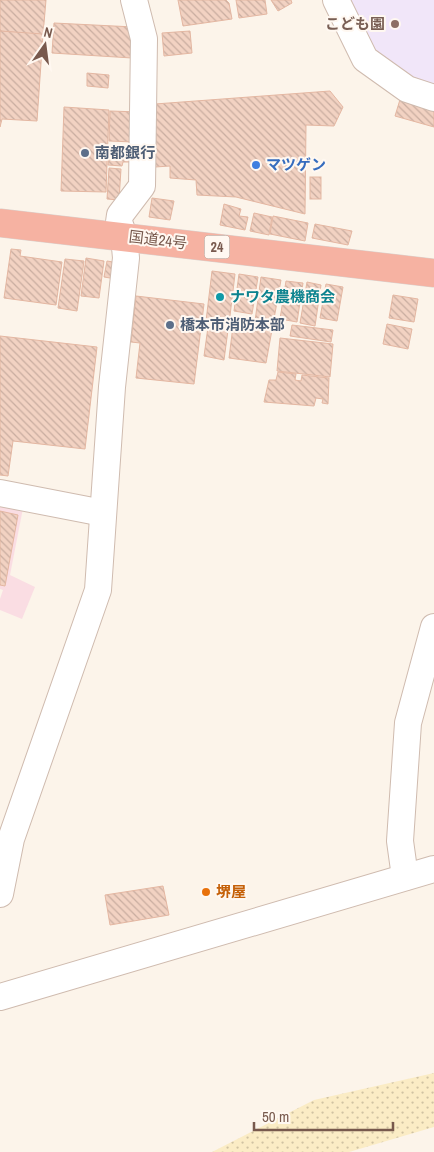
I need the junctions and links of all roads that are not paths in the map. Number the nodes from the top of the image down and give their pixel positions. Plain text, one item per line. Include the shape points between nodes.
1 (134, 0) edge
2 (336, 0) edge
3 (434, 98) edge
4 (0, 224) edge
5 (124, 236) junction
6 (434, 273) edge
7 (0, 493) edge
8 (103, 513) junction
9 (434, 628) edge
10 (434, 869) edge
11 (405, 877) junction
12 (0, 894) edge
13 (0, 997) edge

1 - 5 street via 144,39 142,186 120,215
2 - 3 street via 365,59 407,89
4 - 5 highway, 国道24号 / 24
5 - 6 highway, 国道24号 / 24
5 - 8 street via 126,258
7 - 8 street
8 - 12 street via 96,597 14,831
9 - 11 street via 408,723 400,841
10 - 11 street
11 - 13 street

